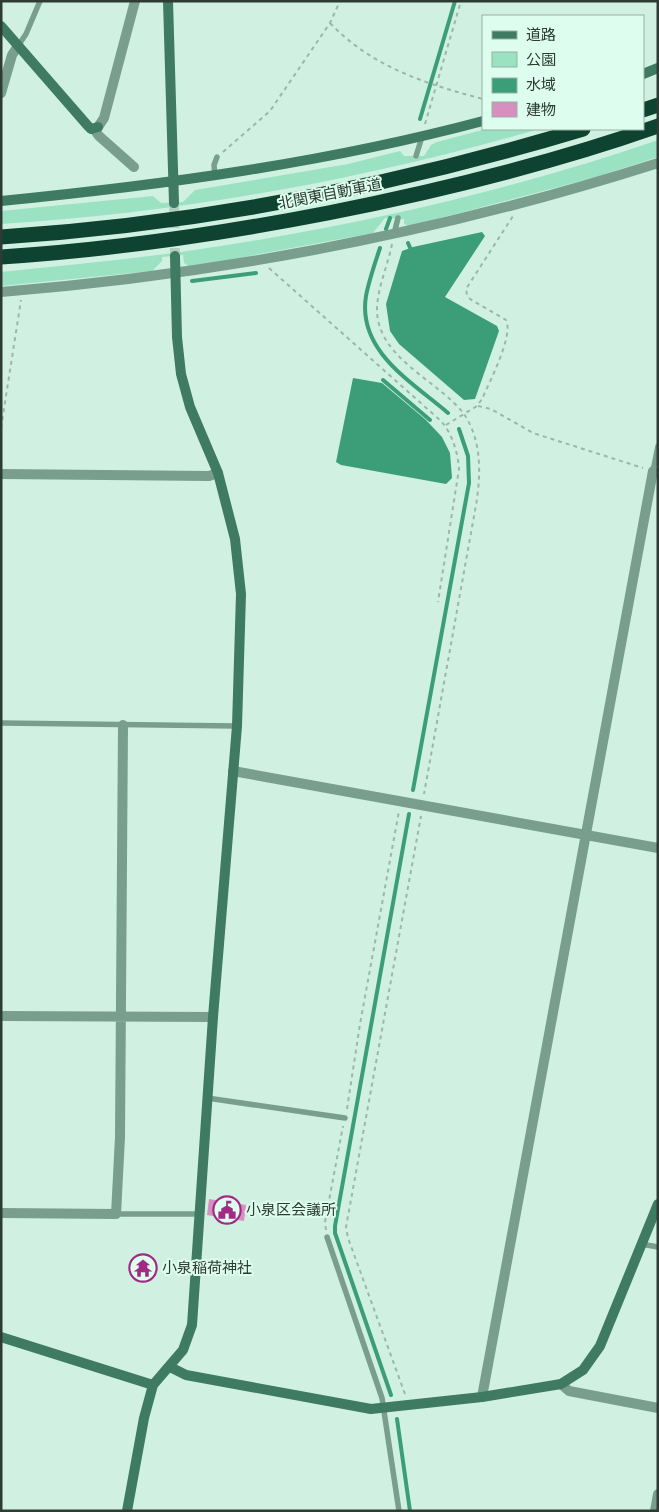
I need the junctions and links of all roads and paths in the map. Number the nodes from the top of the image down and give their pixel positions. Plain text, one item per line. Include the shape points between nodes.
1 (40, 1) edge
2 (135, 1) edge
3 (168, 1) edge
4 (340, 1) edge
5 (461, 1) edge
6 (330, 24) junction
7 (1, 26) edge
8 (18, 46) junction
9 (658, 68) edge
10 (644, 74) edge
11 (434, 86) junction
12 (1, 93) edge
13 (482, 99) edge
14 (658, 105) edge
15 (644, 110) edge
16 (482, 121) edge
17 (658, 126) edge
18 (96, 128) junction
19 (579, 130) edge
20 (422, 137) junction
21 (416, 156) dead end
22 (217, 158) joint
23 (658, 163) edge
24 (134, 167) dead end
25 (215, 176) junction
26 (175, 181) junction
27 (1, 201) edge
28 (174, 203) tunnel mouth
29 (519, 205) junction
30 (398, 218) dead end
31 (394, 234) junction
32 (1, 237) edge
33 (175, 256) tunnel mouth
34 (1, 257) edge
35 (260, 260) junction
36 (176, 274) junction
37 (21, 290) junction
38 (1, 292) edge
39 (478, 406) junction
40 (464, 414) junction
41 (445, 426) junction
42 (1, 428) edge
43 (658, 446) edge
44 (653, 471) junction
45 (218, 473) junction
46 (1, 474) edge
47 (438, 602) dead end
48 (1, 724) edge
49 (123, 725) junction
50 (237, 726) junction
51 (233, 771) junction
52 (401, 801) junction
53 (422, 806) junction
54 (585, 834) junction
55 (658, 848) edge
56 (1, 1016) edge
57 (213, 1017) junction
58 (120, 1018) junction
59 (207, 1098) junction
60 (345, 1118) junction
61 (658, 1204) edge
62 (1, 1213) edge
63 (116, 1214) junction
64 (199, 1214) junction
65 (327, 1237) joint
66 (641, 1244) junction
67 (658, 1247) edge
68 (1, 1337) edge
69 (170, 1367) junction
70 (561, 1384) junction
71 (153, 1385) junction
72 (482, 1397) junction
73 (407, 1406) junction
74 (383, 1408) junction
75 (658, 1408) edge
76 (658, 1494) edge
77 (127, 1511) edge
78 (398, 1511) edge
79 (655, 1511) edge

1 - 8 lane
2 - 18 street via 104,118
3 - 26 street
4 - 6 path
5 - 11 path
6 - 11 path via 349,43 375,60
6 - 22 path via 270,112
7 - 8 street
8 - 12 street via 12,55
8 - 18 street via 88,126
9 - 10 street
11 - 13 path
11 - 20 path
14 - 15 highway
16 - 20 street
17 - 34 highway, 北関東自動車道 via 530,166 428,193 166,241
18 - 24 street
19 - 32 highway, 北関東自動車道 via 427,172 274,203 166,221
20 - 21 lane
20 - 25 street
22 - 25 lane
23 - 29 street
25 - 26 street
26 - 27 street
26 - 28 street
29 - 31 street
29 - 39 path via 466,289 470,299 503,317 508,324 506,341
30 - 31 lane
31 - 35 street
31 - 40 path via 379,293 377,313 382,332 398,354
33 - 36 street
35 - 36 street
35 - 41 path
36 - 37 street
36 - 45 street via 181,374 190,407
37 - 38 street
37 - 42 path
39 - 40 path
39 - 44 path via 491,409 532,433
40 - 41 path
40 - 53 path via 477,444 479,485
41 - 47 path via 458,459 458,470
43 - 44 lane
44 - 54 street
45 - 46 street via 209,476
45 - 50 street via 235,539 241,594
48 - 49 lane
49 - 50 lane
49 - 58 street
50 - 51 street
51 - 52 street
51 - 57 street
52 - 53 street
52 - 60 path
53 - 54 street
53 - 73 path via 346,1227
54 - 55 street
54 - 72 street
56 - 58 street
57 - 58 street
57 - 59 street
58 - 63 street
59 - 60 lane
59 - 64 street
60 - 65 path via 325,1222
61 - 66 street
62 - 63 street
63 - 64 lane
64 - 69 street via 192,1325 183,1350
65 - 74 lane
66 - 67 lane
66 - 70 street via 600,1346 583,1370
68 - 71 street
69 - 71 street
69 - 74 street via 186,1375 345,1406
70 - 72 street
70 - 75 street via 569,1392
71 - 77 street
72 - 73 street
73 - 74 street
74 - 78 lane
76 - 79 street

